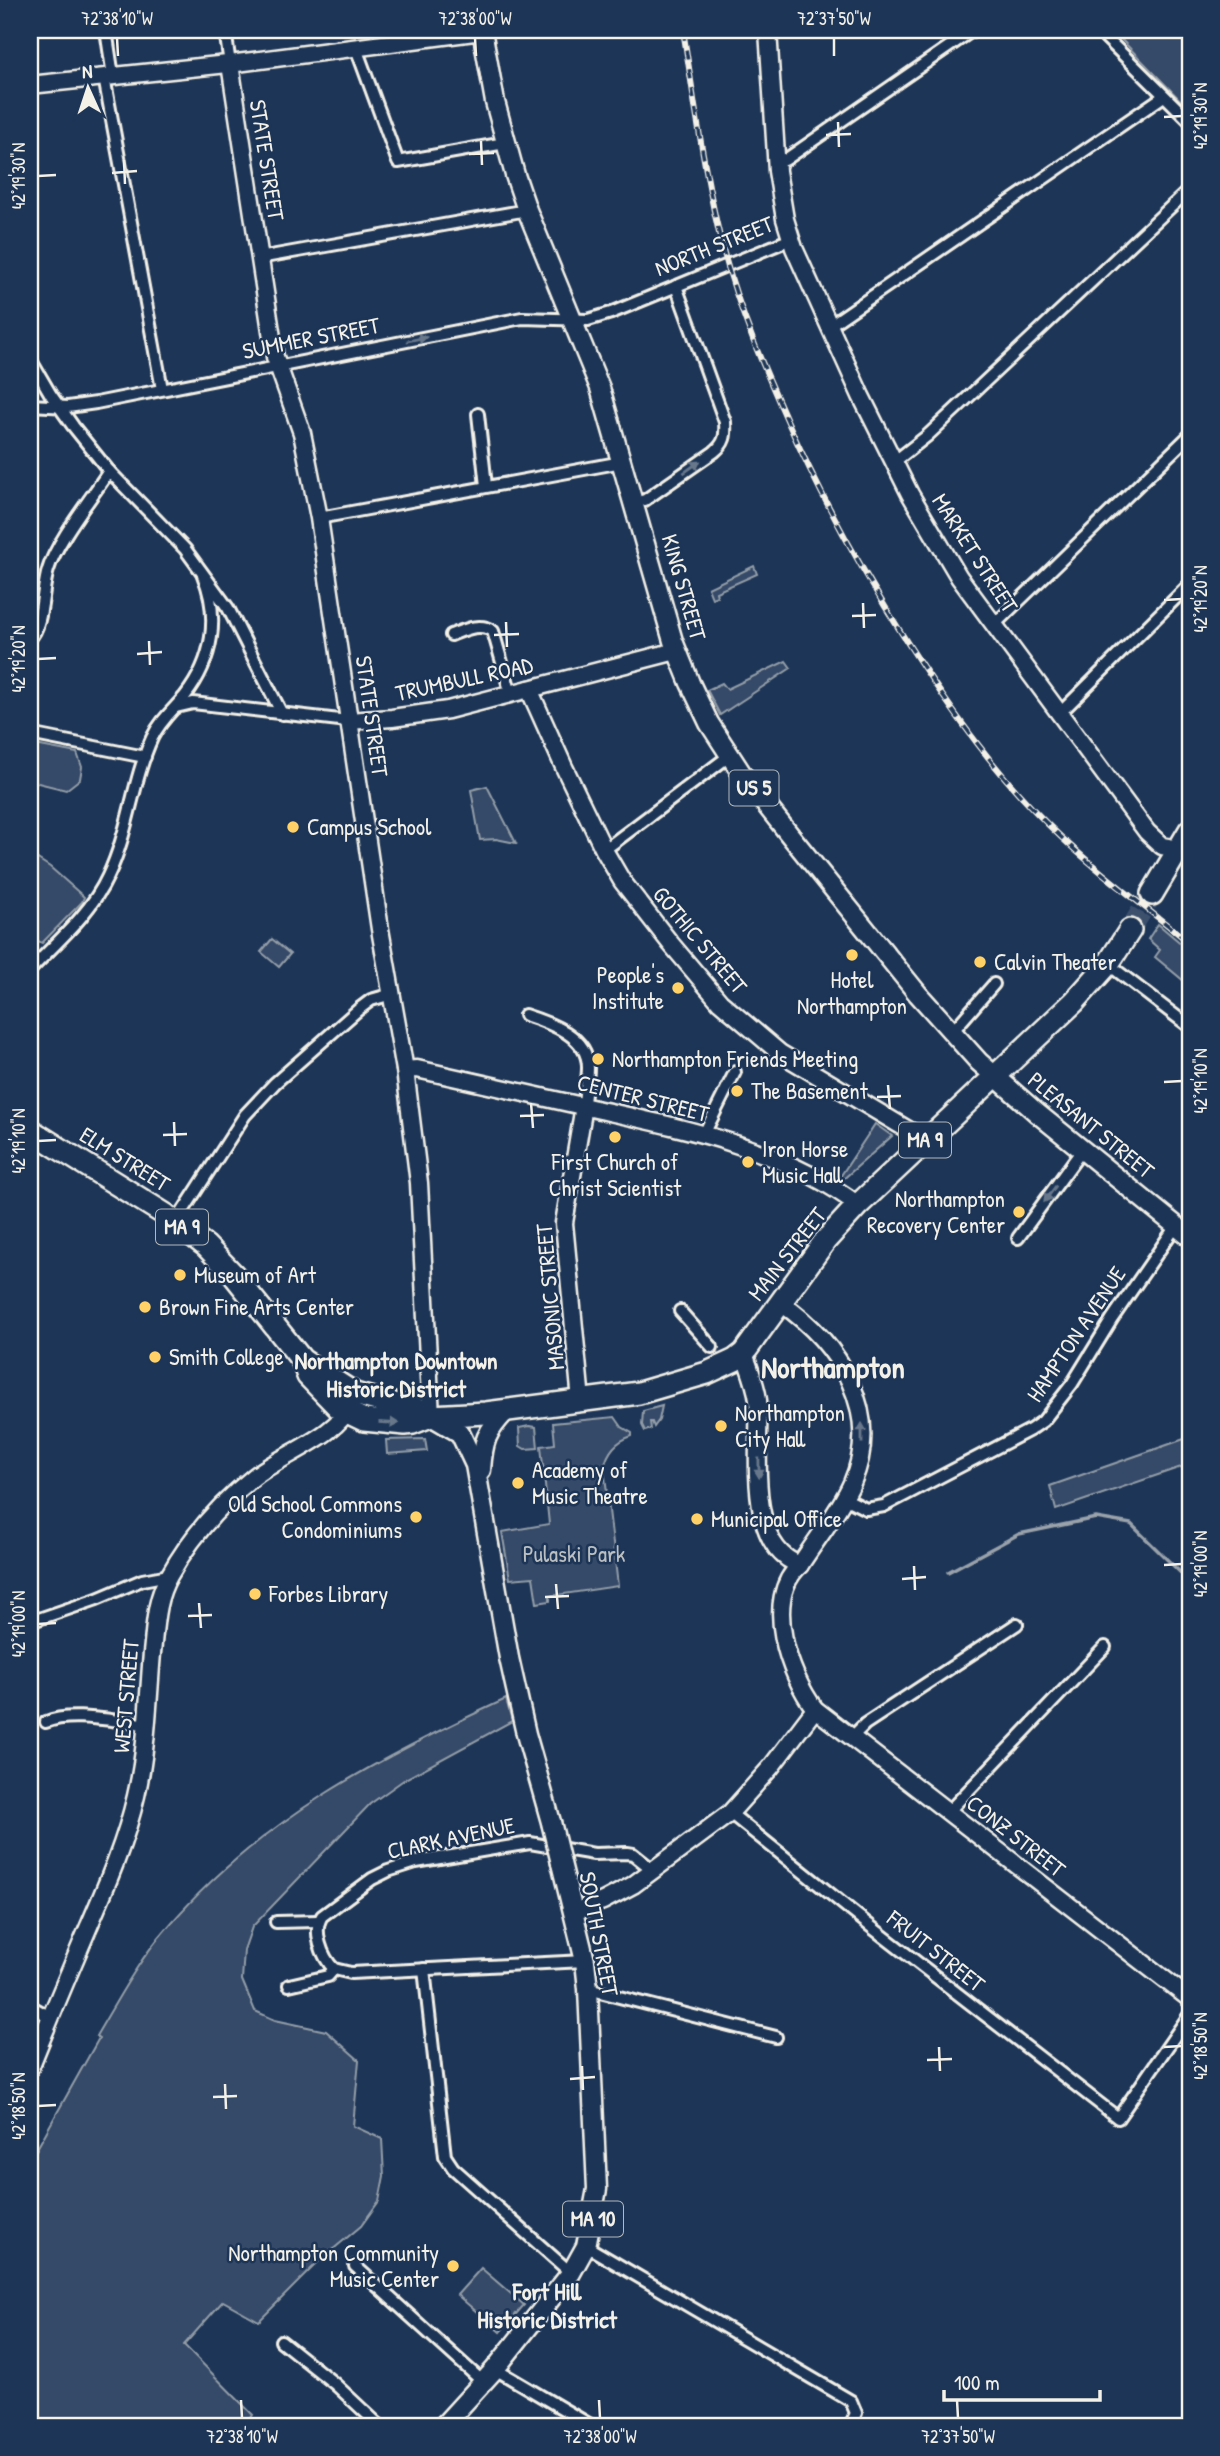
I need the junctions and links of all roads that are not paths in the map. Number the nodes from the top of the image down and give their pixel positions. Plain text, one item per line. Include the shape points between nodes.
1 (106, 30) edge
2 (225, 30) edge
3 (482, 30) edge
4 (972, 30) edge
5 (1098, 30) edge
6 (770, 31) edge
7 (356, 48) junction
8 (230, 64) junction
9 (109, 77) junction
10 (30, 85) edge
11 (1164, 96) junction
12 (1190, 121) edge
13 (505, 143) junction
14 (776, 161) junction
15 (1190, 189) edge
16 (527, 210) junction
17 (791, 239) junction
18 (259, 258) junction
19 (676, 286) junction
20 (573, 319) junction
21 (829, 326) junction
22 (30, 359) edge
23 (278, 366) junction
24 (162, 389) junction
25 (30, 405) edge
26 (58, 407) junction
27 (478, 414) dead end
28 (1190, 435) edge
29 (622, 462) junction
30 (894, 462) junction
31 (109, 471) junction
32 (486, 486) junction
33 (634, 503) junction
34 (319, 519) junction
35 (203, 575) junction
36 (1190, 584) edge
37 (993, 625) junction
38 (451, 635) dead end
39 (30, 638) edge
40 (676, 650) junction
41 (529, 689) junction
42 (511, 694) junction
43 (176, 707) junction
44 (282, 714) junction
45 (1058, 715) junction
46 (348, 721) junction
47 (30, 734) edge
48 (729, 756) junction
49 (145, 757) junction
50 (1190, 830) edge
51 (604, 850) junction
52 (1184, 850) edge
53 (1152, 894) tunnel mouth
54 (1129, 930) tunnel mouth
55 (1108, 964) junction
56 (30, 970) edge
57 (994, 984) dead end
58 (392, 993) junction
59 (525, 1015) dead end
60 (1190, 1027) edge
61 (952, 1032) junction
62 (405, 1070) junction
63 (735, 1072) dead end
64 (994, 1077) junction
65 (584, 1106) junction
66 (30, 1130) edge
67 (703, 1136) junction
68 (925, 1140) junction
69 (1082, 1150) junction
70 (858, 1205) junction
71 (176, 1223) junction
72 (1183, 1232) edge
73 (1018, 1238) dead end
74 (781, 1303) junction
75 (680, 1311) dead end
76 (712, 1347) dead end
77 (744, 1353) junction
78 (581, 1401) junction
79 (351, 1403) junction
80 (506, 1410) junction
81 (431, 1416) junction
82 (480, 1484) junction
83 (844, 1498) junction
84 (800, 1565) junction
85 (169, 1575) junction
86 (30, 1622) edge
87 (1017, 1624) dead end
88 (1105, 1647) dead end
89 (816, 1709) junction
90 (46, 1722) dead end
91 (145, 1724) junction
92 (852, 1737) junction
93 (948, 1812) junction
94 (730, 1813) junction
95 (653, 1870) junction
96 (573, 1912) junction
97 (276, 1922) dead end
98 (318, 1922) junction
99 (584, 1961) junction
100 (334, 1969) junction
101 (424, 1969) junction
102 (289, 1985) dead end
103 (588, 1989) junction
104 (1190, 1999) edge
105 (30, 2006) edge
106 (1190, 2014) edge
107 (50, 2017) junction
108 (776, 2038) dead end
109 (30, 2068) edge
110 (586, 2246) junction
111 (355, 2266) dead end
112 (571, 2273) junction
113 (281, 2341) dead end
114 (489, 2375) junction
115 (380, 2426) edge
116 (443, 2426) edge
117 (592, 2426) edge
118 (850, 2426) edge

1 - 9 street
2 - 8 street, STATE STREET
3 - 7 main road
3 - 13 main road, KING STREET / US 5
4 - 14 street via 785,160
5 - 11 street
6 - 14 main road, NORTH STREET
7 - 8 main road
7 - 13 street via 398,162
8 - 9 main road
8 - 18 main road, STATE STREET
9 - 10 main road
9 - 24 street
11 - 12 street
11 - 21 street
13 - 16 main road, KING STREET / US 5
14 - 17 main road, NORTH STREET
15 - 30 street
16 - 18 street
16 - 20 main road, KING STREET / US 5
17 - 19 street, NORTH STREET
17 - 21 main road, MARKET STREET
18 - 23 main road, STATE STREET
19 - 20 street, NORTH STREET via 617,312
33 -> 19 street via 646,500 719,448 726,436
23 -> 20 street, SUMMER STREET via 522,318
20 - 29 main road, KING STREET / US 5
21 - 30 main road, MARKET STREET
22 - 26 street
23 - 24 street, SUMMER STREET
23 - 34 main road, STATE STREET via 305,443
24 - 26 street, SUMMER STREET
25 - 26 street, SUMMER STREET
26 - 31 street
27 - 32 street
28 - 37 street
29 - 32 street
29 - 33 main road, KING STREET / US 5
30 - 37 main road, MARKET STREET via 959,577
31 - 35 street via 169,531
31 - 39 street via 52,557 37,630
32 - 34 street
33 - 40 main road, KING STREET / US 5
34 - 46 main road, STATE STREET
35 - 43 street via 212,602 212,639 199,675
35 - 44 street via 228,608
36 - 45 street
37 - 45 main road, MARKET STREET
38 - 42 street via 478,627 492,631
40 - 41 main road, TRUMBULL ROAD
40 - 48 main road, KING STREET / US 5
41 - 42 main road, TRUMBULL ROAD
41 - 51 main road, GOTHIC STREET
42 - 46 main road, TRUMBULL ROAD via 434,712
43 - 44 street, TRUMBULL ROAD via 193,704
43 - 49 street via 163,718
44 - 46 street, TRUMBULL ROAD
45 - 52 main road, MARKET STREET via 1147,832 1162,846
46 - 58 main road, STATE STREET
47 - 49 street
48 - 51 street
48 - 61 main road, KING STREET / US 5
49 - 56 street via 117,855 101,891
50 - 52 highway
51 - 68 main road, GOTHIC STREET via 627,889 720,1002 780,1053
52 - 53 highway
54 - 55 highway, MAIN STREET / MA 9
55 - 60 street
55 - 64 highway, MAIN STREET / MA 9
57 - 61 street
58 - 62 main road, STATE STREET
58 - 71 street via 367,1003 264,1093 236,1127
59 - 65 street via 565,1031 586,1054
61 - 64 main road, KING STREET / US 5
62 - 65 main road, CENTER STREET
62 - 81 main road, STATE STREET via 419,1183
63 - 67 street
64 - 68 highway, MAIN STREET / MA 9
64 - 69 main road, PLEASANT STREET / US 5
65 - 67 main road, CENTER STREET
65 - 78 main road, MASONIC STREET via 564,1223
66 - 71 highway, ELM STREET / MA 9
67 - 70 main road, CENTER STREET via 788,1165
68 - 70 highway, MAIN STREET / MA 9
69 - 72 main road, PLEASANT STREET / US 5
69 -> 73 street
70 - 74 highway, MAIN STREET / MA 9 via 825,1241
71 - 79 highway, ELM STREET / MA 9 via 221,1260 330,1401
72 - 83 street, HAMPTON AVENUE via 1112,1319 1072,1384 1039,1424 884,1506 866,1509
74 - 77 highway, MAIN STREET / MA 9
83 -> 74 main road via 861,1450 860,1409 830,1348 807,1321
75 - 76 street
77 - 78 highway, MAIN STREET / MA 9 via 678,1383
77 -> 84 main road via 758,1399 759,1484 765,1527 776,1549
78 - 80 highway, MAIN STREET / MA 9
79 - 81 highway, MAIN STREET / MA 9 via 364,1420 413,1423
79 - 85 main road, WEST STREET via 337,1425 258,1474 223,1504
80 - 81 highway, MAIN STREET
80 - 82 main road, MA 10 via 485,1439
81 - 82 main road, MA 10 via 464,1439
82 - 96 main road, SOUTH STREET / MA 10, bridge via 509,1658
83 - 84 main road
84 - 89 main road via 790,1574 780,1628 793,1671
85 - 86 street via 142,1580
85 - 91 main road, WEST STREET via 158,1606
87 - 92 street
88 - 93 street
89 - 92 main road, CONZ STREET
89 - 94 main road
90 - 91 street via 75,1717
91 - 107 main road, WEST STREET via 142,1766 126,1829
92 - 93 main road, CONZ STREET
93 - 104 main road, CONZ STREET
94 - 95 main road
94 - 106 street, FRUIT STREET via 1118,2118
95 - 96 main road via 617,1894
95 - 98 street, CLARK AVENUE via 633,1854 594,1854 530,1843 388,1871
96 - 99 main road, SOUTH STREET / MA 10
97 - 98 street
98 - 100 street via 319,1940
99 - 101 street
99 - 103 main road, SOUTH STREET / MA 10
100 - 101 street via 351,1973
100 - 102 street via 328,1976
101 - 112 street via 444,2157
103 - 108 street
103 - 110 main road, SOUTH STREET / MA 10 via 598,2156
105 - 107 street
107 - 109 main road, WEST STREET
110 - 112 main road, SOUTH STREET / MA 10
110 - 118 street via 851,2401 856,2413
111 - 114 street
112 - 114 main road, SOUTH STREET / MA 10
113 - 115 street
114 - 116 main road, SOUTH STREET / MA 10
114 - 117 street

